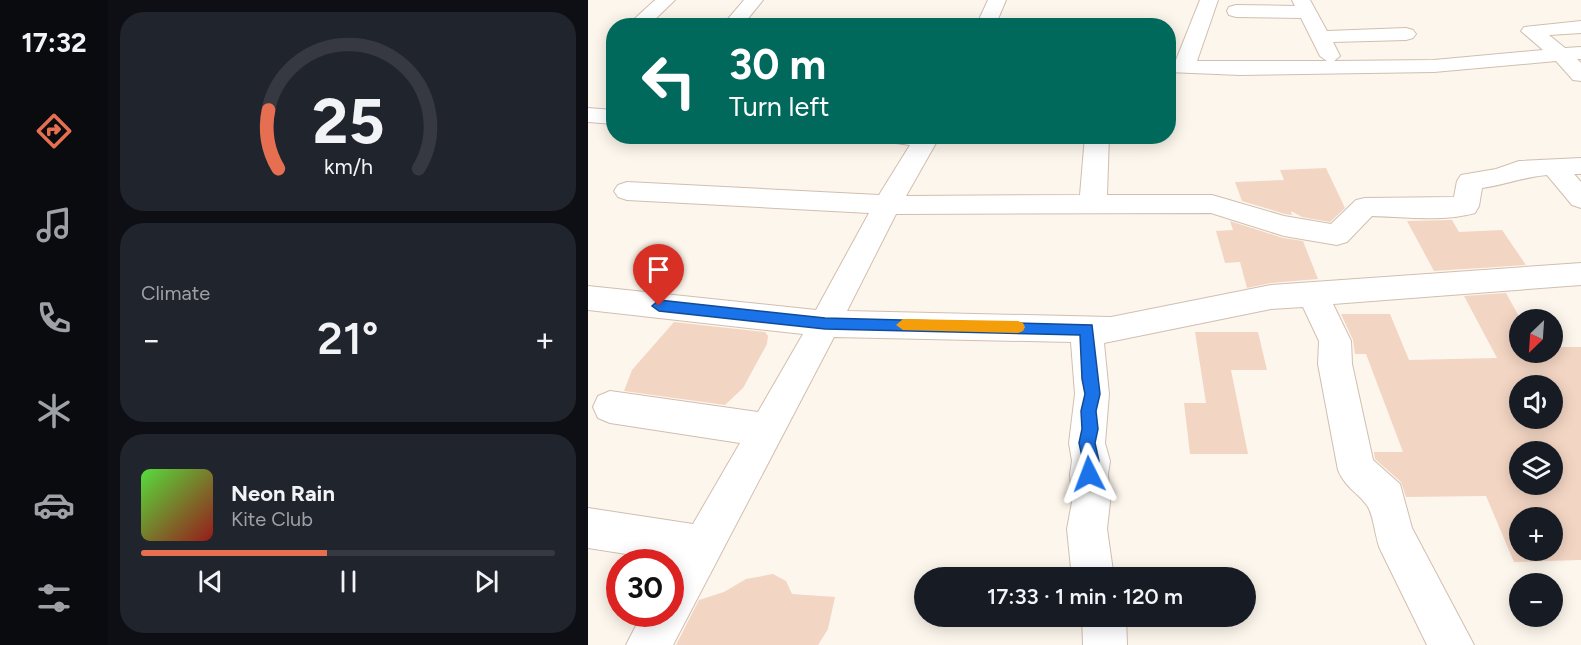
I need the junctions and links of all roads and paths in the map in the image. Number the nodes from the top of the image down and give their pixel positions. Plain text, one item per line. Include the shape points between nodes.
1 (666, 0) edge
2 (754, 0) edge
3 (997, 0) edge
4 (1209, 0) edge
5 (1304, 6) edge
6 (1236, 11) dead end
7 (646, 18) edge
8 (738, 18) edge
9 (989, 18) edge
10 (1581, 27) edge
11 (1406, 34) dead end
12 (1320, 38) junction
13 (1571, 54) edge
14 (1176, 67) edge
15 (1336, 67) junction
16 (1581, 75) edge
17 (588, 115) edge
18 (606, 116) edge
19 (923, 144) edge
20 (1097, 144) edge
21 (1553, 166) junction
22 (1581, 166) edge
23 (627, 191) dead end
24 (1581, 199) edge
25 (887, 205) junction
26 (1093, 205) junction
27 (1579, 277) edge
28 (1313, 294) junction
29 (588, 298) edge
30 (825, 324) junction
31 (1087, 329) junction
32 (610, 407) dead end
33 (766, 430) junction
34 (588, 528) edge
35 (703, 546) junction
36 (1092, 567) edge
37 (684, 580) edge
38 (658, 627) edge
39 (1104, 627) edge
40 (648, 645) edge
41 (1105, 645) edge
42 (1452, 645) edge

1 - 7 street
2 - 8 street
3 - 9 street
4 - 14 street
5 - 6 street
5 - 12 street
10 - 13 street via 1531,31
11 - 12 street
12 - 15 street
13 - 15 street via 1434,66
13 - 16 street
14 - 15 street
17 - 18 street
19 - 25 street
20 - 26 street
21 - 22 street
21 - 24 street
21 - 26 street via 1519,169 1501,177 1470,182 1466,206 1365,207 1337,235 1284,226 1212,204
23 - 25 street
25 - 26 street
25 - 30 street
27 - 28 street
28 - 31 street via 1271,297 1111,330
28 - 42 street via 1335,341 1336,372 1357,470 1386,498 1394,535
29 - 30 street
30 - 31 street
30 - 33 street
31 - 36 street via 1092,394 1087,443 1091,502 1087,529
32 - 33 street
33 - 35 street
34 - 35 street
35 - 37 street
38 - 40 street
39 - 41 street

